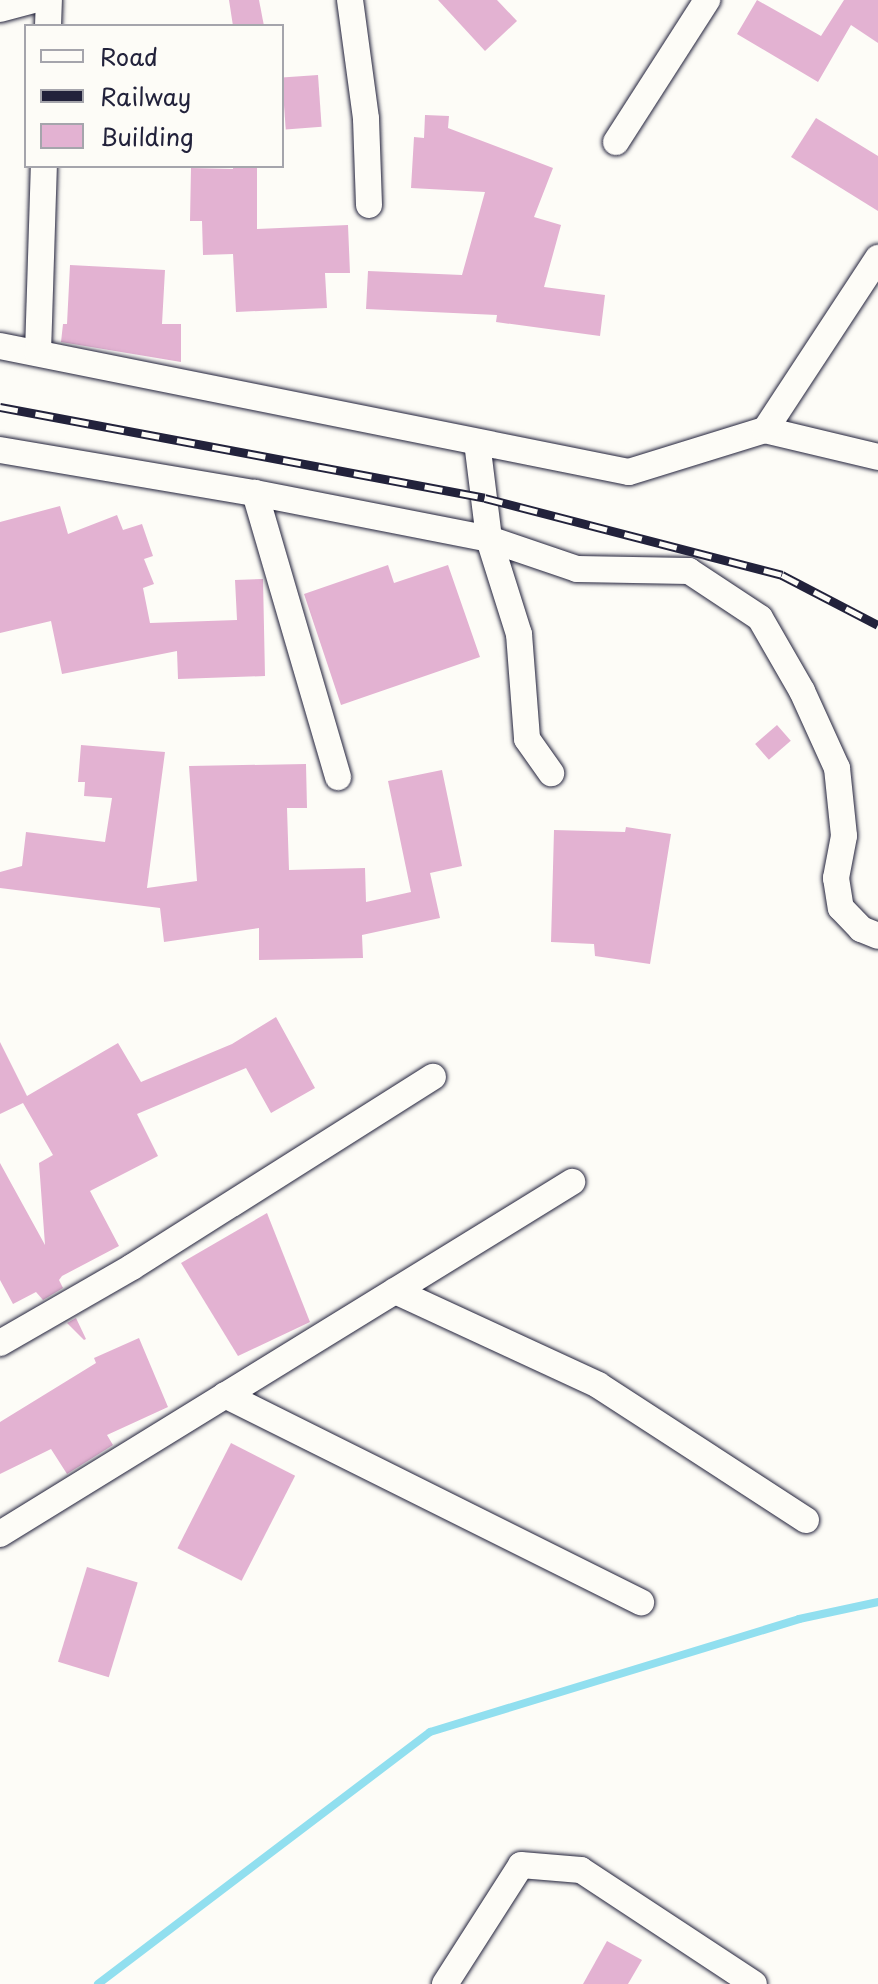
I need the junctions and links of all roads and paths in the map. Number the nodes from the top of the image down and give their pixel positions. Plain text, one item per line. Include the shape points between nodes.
1 (33, 0) edge
2 (49, 0) edge
3 (350, 0) edge
4 (707, 0) edge
5 (0, 9) edge
6 (48, 24) edge
7 (616, 142) dead end
8 (44, 168) edge
9 (369, 205) dead end
10 (878, 258) edge
11 (0, 346) edge
12 (38, 353) junction
13 (765, 430) junction
14 (477, 442) junction
15 (0, 450) edge
16 (878, 457) edge
17 (255, 493) junction
18 (489, 539) junction
19 (551, 773) dead end
20 (338, 777) dead end
21 (878, 936) edge
22 (433, 1077) dead end
23 (572, 1182) dead end
24 (395, 1291) junction
25 (0, 1343) edge
26 (225, 1395) junction
27 (806, 1520) dead end
28 (0, 1534) edge
29 (641, 1602) dead end
30 (445, 1984) edge
31 (754, 1984) edge

1 - 5 street
2 - 6 street
3 - 9 street via 366,119
4 - 7 street
8 - 12 street
10 - 13 street
11 - 12 street
12 - 14 street
13 - 14 street via 629,472
13 - 16 street
14 - 18 street
15 - 17 street
17 - 18 street
17 - 20 street
18 - 19 street via 519,634 527,739
18 - 21 street via 577,569 689,571 760,618 802,691 837,768 844,836 836,878 841,908 861,929
22 - 25 street via 132,1267
23 - 24 street
24 - 26 street
24 - 27 street via 598,1385
26 - 28 street
26 - 29 street
30 - 31 street via 521,1865 581,1870

